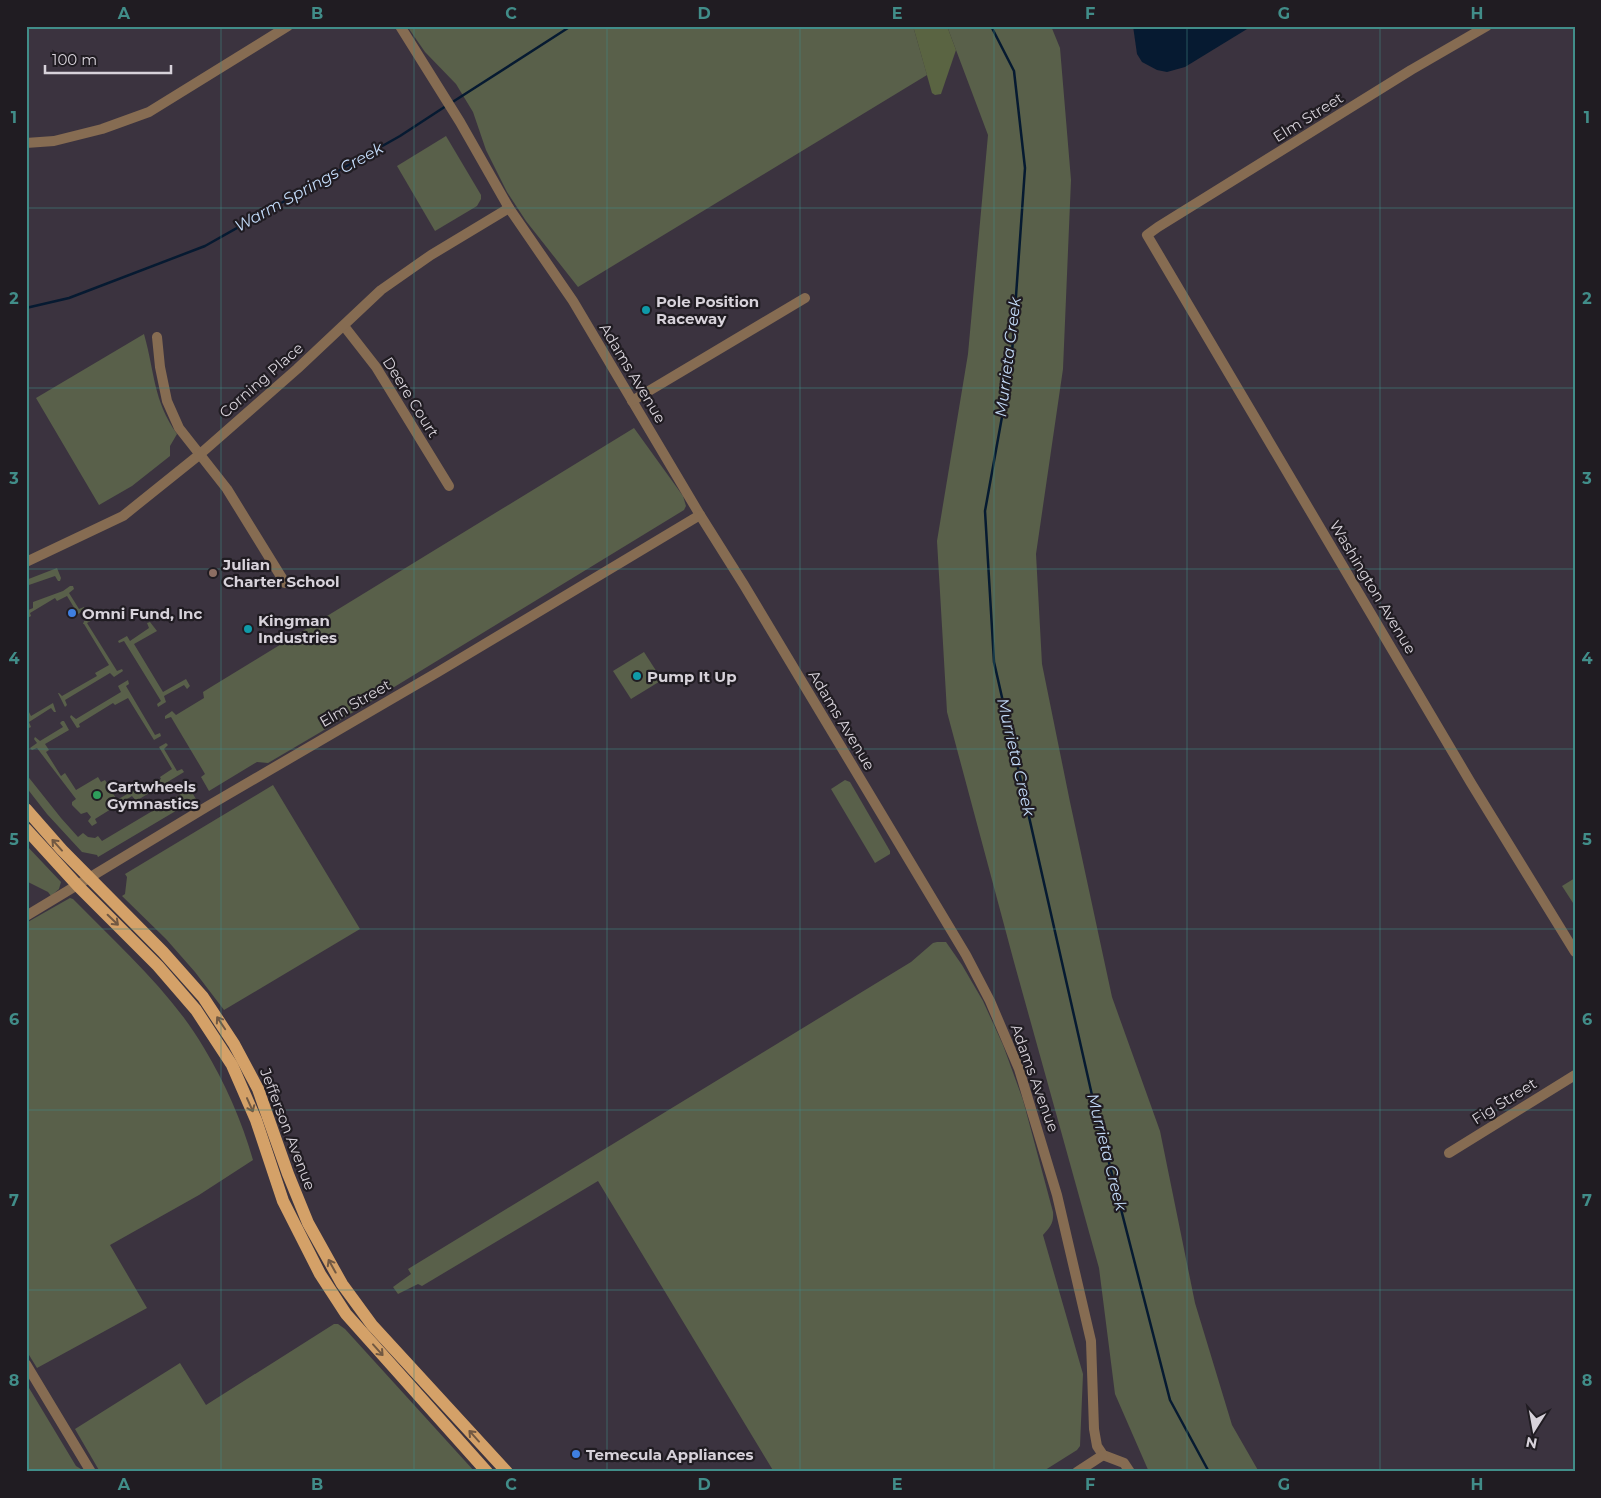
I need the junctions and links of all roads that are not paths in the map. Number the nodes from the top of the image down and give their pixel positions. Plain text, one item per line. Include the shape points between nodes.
1 (288, 26) edge
2 (400, 26) edge
3 (1487, 26) edge
4 (26, 143) edge
5 (509, 208) junction
6 (1147, 235) joint
7 (805, 298) dead end
8 (344, 326) junction
9 (157, 337) dead end
10 (632, 401) junction
11 (199, 455) junction
12 (449, 486) dead end
13 (700, 515) junction
14 (26, 562) edge
15 (285, 583) dead end
16 (26, 809) edge
17 (26, 829) edge
18 (91, 878) junction
19 (78, 886) junction
20 (26, 916) edge
21 (1575, 952) edge
22 (216, 1038) junction
23 (1575, 1075) edge
24 (258, 1089) junction
25 (1449, 1153) dead end
26 (26, 1364) edge
27 (1103, 1455) junction
28 (477, 1460) junction
29 (92, 1472) edge
30 (487, 1472) edge
31 (495, 1472) edge
32 (506, 1472) edge
33 (1077, 1472) edge
34 (1130, 1472) edge

1 - 4 street via 148,112 102,129 54,141
2 - 5 street, Adams Avenue
3 - 6 street, Elm Street
5 - 8 street, Corning Place via 381,290
5 - 10 street, Adams Avenue via 573,301
6 - 21 street, Washington Avenue via 1471,783
7 - 10 street
8 - 11 street, Corning Place
8 - 12 street, Deere Court via 376,367
9 - 11 street via 167,401 179,428
10 - 13 street, Adams Avenue
11 - 14 street, Corning Place via 122,516
11 - 15 street via 227,489
13 - 18 street, Elm Street
13 - 27 street, Adams Avenue via 966,955 1005,1035 1045,1152 1085,1309 1091,1341 1096,1440
18 -> 16 main road, Jefferson Avenue
17 - 19 main road, Jefferson Avenue
18 - 19 street, Elm Street
24 -> 18 main road, Jefferson Avenue via 203,997
19 - 20 street, Elm Street
19 -> 22 main road, Jefferson Avenue via 158,966
22 - 24 main road via 231,1054 252,1089
22 -> 28 main road, Jefferson Avenue via 232,1065 256,1120 283,1200 320,1274 346,1314
23 - 25 street, Fig Street
32 -> 24 main road, Jefferson Avenue via 372,1324 342,1284 308,1223
26 - 29 street
27 - 33 street
27 - 34 street via 1124,1463
28 - 30 main road, Jefferson Avenue
28 - 31 main road

